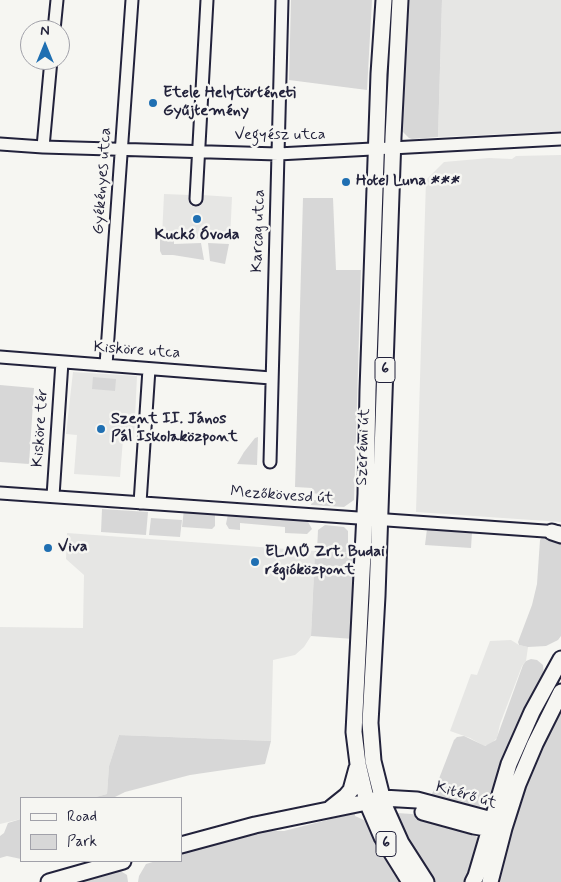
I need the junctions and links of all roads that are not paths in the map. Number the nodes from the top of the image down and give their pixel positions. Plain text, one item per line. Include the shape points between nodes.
1 (57, 0) edge
2 (132, 0) edge
3 (207, 0) edge
4 (282, 0) edge
5 (384, 0) edge
6 (400, 0) edge
7 (55, 20) edge
8 (51, 70) edge
9 (561, 140) edge
10 (0, 144) edge
11 (43, 147) junction
12 (392, 148) junction
13 (121, 150) junction
14 (376, 150) junction
15 (198, 152) junction
16 (278, 154) junction
17 (196, 199) dead end
18 (0, 357) edge
19 (62, 362) junction
20 (106, 365) junction
21 (149, 369) junction
22 (271, 378) junction
23 (270, 462) dead end
24 (0, 492) edge
25 (53, 496) junction
26 (140, 502) junction
27 (372, 519) junction
28 (559, 532) edge
29 (561, 659) edge
30 (561, 692) edge
31 (358, 764) junction
32 (500, 792) junction
33 (378, 802) junction
34 (329, 809) junction
35 (467, 814) junction
36 (495, 826) junction
37 (182, 845) edge
38 (119, 862) edge
39 (49, 882) edge
40 (410, 882) edge
41 (426, 882) edge
42 (473, 882) edge
43 (490, 882) edge

1 - 7 street
2 - 13 street, Gyékényes utca
3 - 15 street
4 - 16 street, Karcag utca
5 - 14 main road, Szerémi út / 6
6 - 12 main road, Szerémi út / 6
8 - 11 street
9 - 12 street, Vegyész utca
10 - 11 street, Vegyész utca
11 - 13 street, Vegyész utca
12 - 14 street, Vegyész utca
12 - 27 main road, Szerémi út / 6
13 - 15 street, Vegyész utca
13 - 20 street, Gyékényes utca
14 - 16 street, Vegyész utca
14 - 27 main road, Szerémi út / 6
15 - 16 street, Vegyész utca
15 - 17 street
16 - 22 street, Karcag utca
18 - 19 street, Kisköre utca
19 - 20 street, Kisköre utca
19 - 25 street, Kisköre tér
20 - 21 street, Kisköre utca
21 - 22 street, Kisköre utca
21 - 26 street
22 - 23 street, Karcag utca
24 - 25 street, Mezőkövesd út
25 - 26 street, Mezőkövesd út
26 - 27 street, Mezőkövesd út
27 - 28 street, Mezőkövesd út
27 - 31 main road, Szerémi út / 6 via 354,732
27 - 33 main road, Szerémi út / 6 via 370,723
29 - 32 main road via 520,738
30 - 36 main road
31 - 33 main road, Szerémi út / 6
31 - 34 main road via 350,790
32 - 35 main road via 485,808
32 - 36 main road
33 - 34 main road, Kitérő út
33 - 35 main road, Kitérő út via 417,800
33 - 36 main road, Kitérő út
33 - 40 main road, Szerémi út / 6 via 382,837
33 - 41 main road, Szerémi út / 6
34 - 37 main road, Kitérő út
35 - 36 main road, Kitérő út
36 - 42 main road
36 - 43 main road
38 - 39 main road

